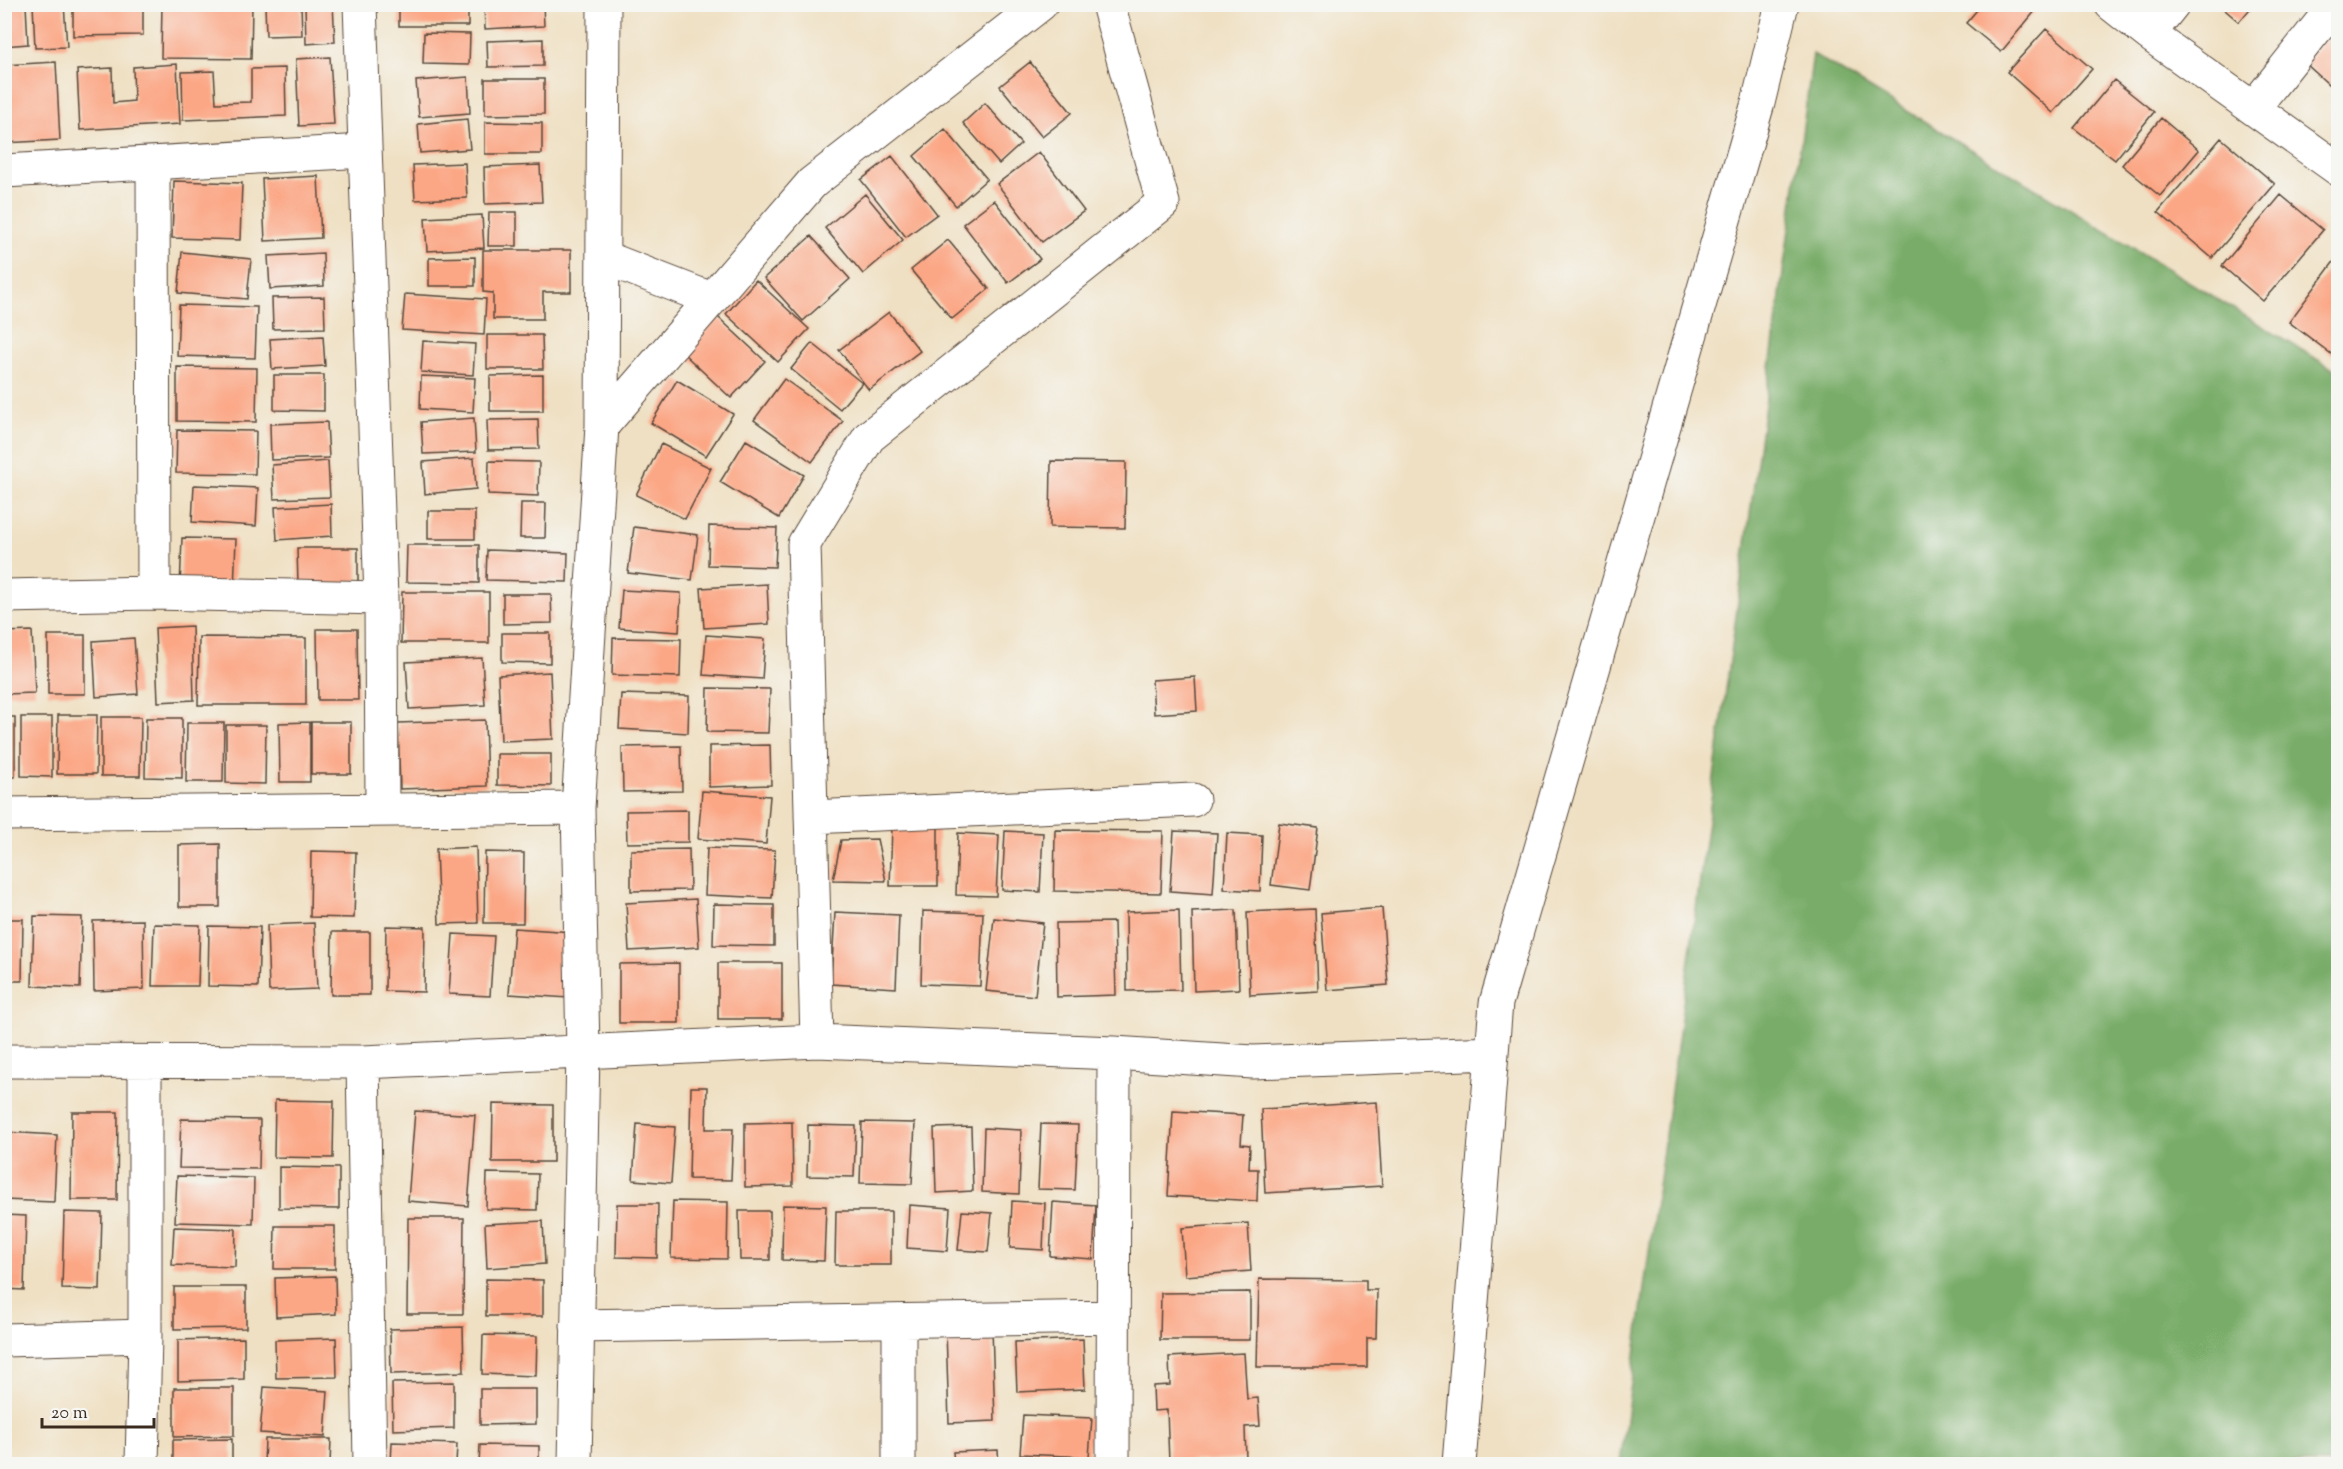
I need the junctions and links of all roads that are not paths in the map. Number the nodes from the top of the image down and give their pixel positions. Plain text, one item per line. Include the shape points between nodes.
1 (360, 4) edge
2 (603, 4) edge
3 (1041, 4) edge
4 (1108, 4) edge
5 (1782, 4) edge
6 (2110, 4) edge
7 (2173, 4) edge
8 (2336, 4) edge
9 (2149, 34) junction
10 (2254, 106) junction
11 (365, 151) junction
12 (153, 164) junction
13 (2338, 169) edge
14 (4, 171) edge
15 (603, 257) junction
16 (711, 299) junction
17 (602, 426) junction
18 (154, 593) junction
19 (4, 596) edge
20 (381, 598) junction
21 (1193, 800) dead end
22 (578, 808) junction
23 (382, 810) junction
24 (4, 814) edge
25 (811, 817) junction
26 (817, 1041) junction
27 (583, 1051) junction
28 (1114, 1053) junction
29 (1492, 1053) junction
30 (4, 1061) edge
31 (145, 1062) junction
32 (363, 1062) junction
33 (1113, 1317) junction
34 (898, 1321) junction
35 (577, 1326) junction
36 (145, 1336) junction
37 (4, 1340) edge
38 (142, 1464) edge
39 (370, 1464) edge
40 (575, 1464) edge
41 (899, 1464) edge
42 (1113, 1464) edge
43 (1459, 1464) edge

1 - 11 street
2 - 15 street
3 - 16 street via 812,183
4 - 25 street via 1163,203 868,437 804,544
5 - 29 street via 1758,103 1496,1003
6 - 9 street
7 - 9 street
8 - 10 street
9 - 10 street
10 - 13 street
11 - 12 street
11 - 20 street
12 - 14 street
12 - 18 street
15 - 16 street
15 - 17 street
16 - 17 street
17 - 22 street
18 - 19 street
18 - 20 street
20 - 23 street
21 - 25 street
22 - 23 street
22 - 27 street
23 - 24 street
25 - 26 street
26 - 27 street
26 - 28 street
27 - 32 street
27 - 35 street
28 - 29 street via 1253,1062
28 - 33 street
29 - 43 street
30 - 31 street
31 - 32 street
31 - 36 street
32 - 39 street
33 - 34 street
33 - 42 street
34 - 35 street
34 - 41 street
35 - 40 street
36 - 37 street
36 - 38 street

